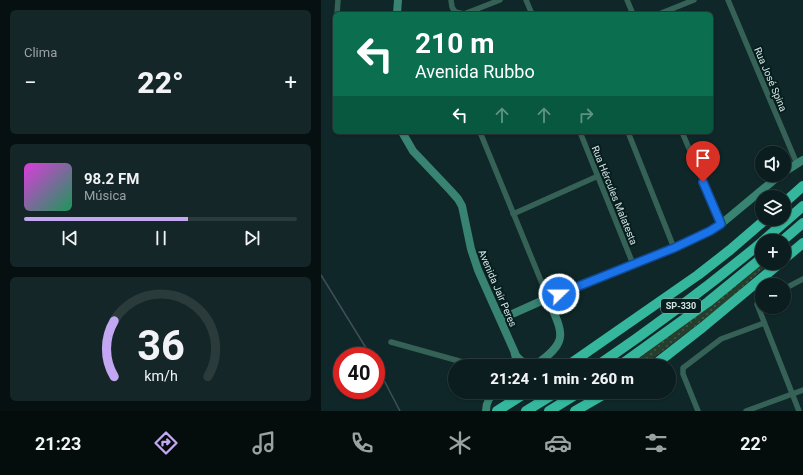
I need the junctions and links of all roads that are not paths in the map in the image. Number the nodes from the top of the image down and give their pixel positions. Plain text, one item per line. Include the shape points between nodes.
1 (338, 0) edge
2 (398, 0) edge
3 (451, 0) edge
4 (500, 0) edge
5 (526, 0) edge
6 (627, 0) edge
7 (694, 0) edge
8 (728, 0) edge
9 (337, 12) edge
10 (397, 12) edge
11 (454, 12) edge
12 (469, 12) edge
13 (531, 12) edge
14 (632, 12) edge
15 (664, 12) edge
16 (403, 134) edge
17 (481, 134) edge
18 (581, 134) edge
19 (629, 134) edge
20 (683, 134) edge
21 (800, 162) edge
22 (791, 168) edge
23 (598, 176) junction
24 (772, 182) edge
25 (803, 186) edge
26 (791, 197) edge
27 (803, 206) edge
28 (513, 214) junction
29 (803, 223) edge
30 (721, 224) junction
31 (758, 226) edge
32 (770, 234) edge
33 (790, 234) edge
34 (803, 243) edge
35 (755, 247) edge
36 (674, 248) junction
37 (791, 254) edge
38 (633, 264) junction
39 (755, 264) edge
40 (772, 270) edge
41 (803, 279) edge
42 (791, 285) edge
43 (548, 298) junction
44 (761, 314) edge
45 (501, 319) junction
46 (764, 323) junction
47 (391, 342) dead end
48 (515, 354) junction
49 (452, 359) edge
50 (516, 359) edge
51 (519, 359) edge
52 (543, 359) edge
53 (577, 359) edge
54 (607, 359) edge
55 (629, 359) edge
56 (662, 359) edge
57 (803, 390) edge
58 (792, 394) junction
59 (488, 399) edge
60 (516, 399) edge
61 (546, 399) edge
62 (569, 399) edge
63 (596, 399) edge
64 (604, 399) edge
65 (486, 411) edge
66 (497, 411) edge
67 (526, 411) edge
68 (549, 411) edge
69 (575, 411) edge
70 (586, 411) edge
71 (697, 411) edge
72 (746, 411) edge
73 (799, 411) edge

1 - 9 street
2 - 10 street
3 - 11 street
4 - 12 street
5 - 13 street
6 - 14 street
7 - 15 street
8 - 21 street, Rua José Spina
16 - 45 street, Avenida Jair Peres via 418,157 454,194 462,206 478,270
17 - 28 street
18 - 23 street, Rua Hércules Malatesta
19 - 36 street
20 - 30 street
21 - 22 street
23 - 28 street
23 - 38 street, Rua Hércules Malatesta
24 - 30 street
25 - 26 highway
27 - 32 highway, SP-330
28 - 43 street
29 - 33 highway
30 - 36 street
31 - 53 highway via 698,275
34 - 37 highway
35 - 54 highway, SP-330 via 703,290
36 - 38 street
38 - 43 street
39 - 55 highway, SP-330 via 708,302
40 - 56 highway
41 - 42 street
43 - 45 street
43 - 52 street via 561,336 555,349
44 - 46 street
45 - 48 street, Avenida Jair Peres
46 - 58 street
46 - 71 street via 721,339 683,368
47 - 49 street
48 - 50 street, Avenida Jair Peres
48 - 51 street
57 - 58 street
58 - 72 street
58 - 73 street
59 - 65 street
60 - 66 highway
61 - 67 highway
62 - 68 highway
63 - 69 highway
64 - 70 highway

